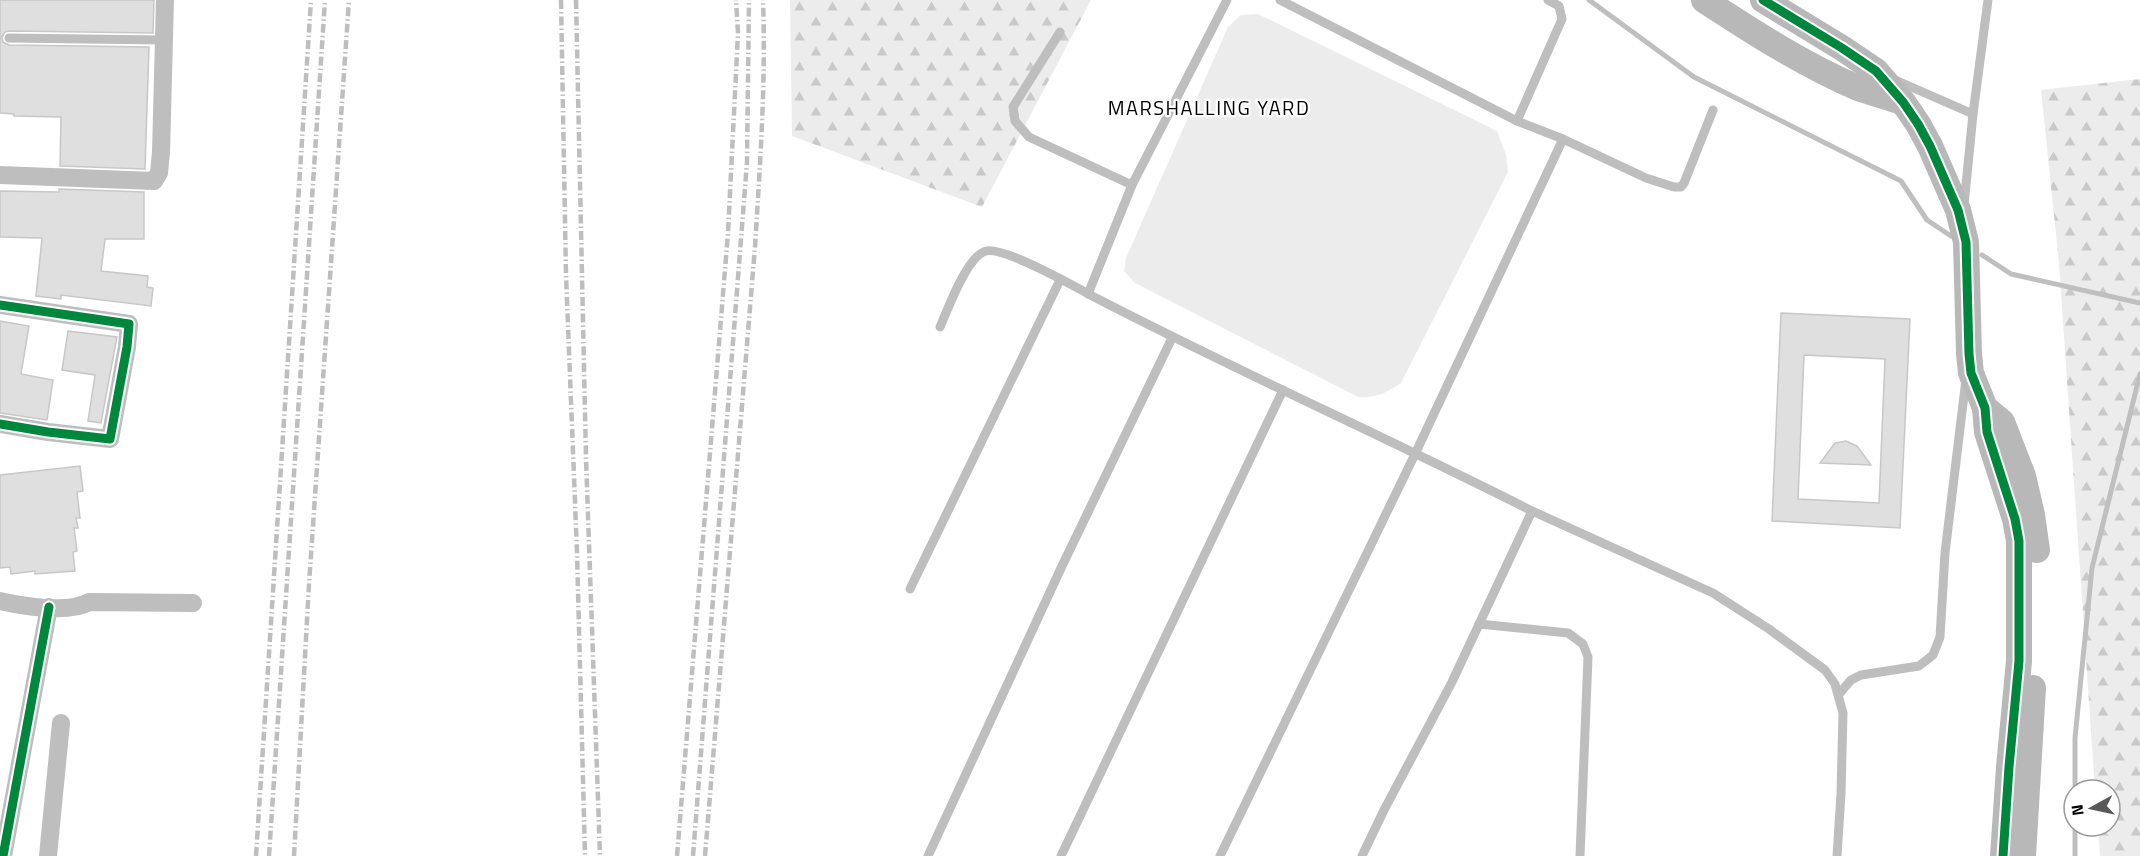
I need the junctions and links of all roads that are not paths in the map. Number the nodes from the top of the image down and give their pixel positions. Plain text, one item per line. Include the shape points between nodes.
1 (165, 0) edge
2 (1227, 0) edge
3 (1280, 0) edge
4 (1548, 0) edge
5 (1704, 0) edge
6 (1763, 0) edge
7 (1988, 0) edge
8 (1060, 32) dead end
9 (9, 38) dead end
10 (165, 40) junction
11 (1876, 71) junction
12 (1903, 102) junction
13 (1713, 110) dead end
14 (1973, 114) junction
15 (1517, 121) junction
16 (1563, 140) junction
17 (0, 175) edge
18 (1132, 185) junction
19 (1962, 225) junction
20 (1060, 280) junction
21 (1088, 294) junction
22 (0, 305) edge
23 (940, 327) dead end
24 (1172, 338) junction
25 (1968, 354) junction
26 (1283, 390) junction
27 (1985, 408) junction
28 (0, 424) edge
29 (1416, 452) junction
30 (1532, 511) junction
31 (910, 589) dead end
32 (0, 601) edge
33 (193, 603) dead end
34 (49, 607) junction
35 (1479, 624) junction
36 (1839, 694) junction
37 (61, 723) dead end
38 (3, 856) edge
39 (48, 856) edge
40 (928, 856) edge
41 (1061, 856) edge
42 (1220, 856) edge
43 (1362, 856) edge
44 (1580, 856) edge
45 (1837, 856) edge
46 (2003, 856) edge
47 (2023, 856) edge

1 - 10 street
2 - 18 lane
3 - 15 lane
4 - 15 lane via 1559,6 1562,19
5 - 12 street via 1829,75
6 - 11 street
7 - 14 lane
8 - 18 lane via 1013,106 1015,121 1029,137
9 - 10 lane
10 - 17 street via 161,152 154,181
11 - 12 street
11 - 14 lane
12 - 19 street via 1946,179
13 - 16 lane via 1681,187 1646,178
14 - 19 lane
15 - 16 lane
16 - 29 lane
18 - 21 lane
19 - 25 street via 1966,242
20 - 21 lane
20 - 23 lane via 1011,256 986,251 976,257 963,277
20 - 31 lane
21 - 24 lane
22 - 28 street via 129,324 110,439
24 - 26 lane
24 - 40 lane
25 - 27 street
25 - 36 lane via 1945,554 1940,637 1933,655 1919,666 1861,675
26 - 29 lane
26 - 41 lane
27 - 46 street via 1987,432 2014,519 2021,564 2019,661
27 - 47 street via 2002,422 2023,476 2037,551
29 - 30 lane
29 - 42 lane
30 - 35 lane
30 - 36 lane via 1713,593 1825,670
32 - 34 street
33 - 34 street via 89,602 77,607
34 - 38 street
35 - 43 lane
35 - 44 lane via 1568,633 1583,644 1588,657
36 - 45 lane via 1843,713
37 - 39 street

